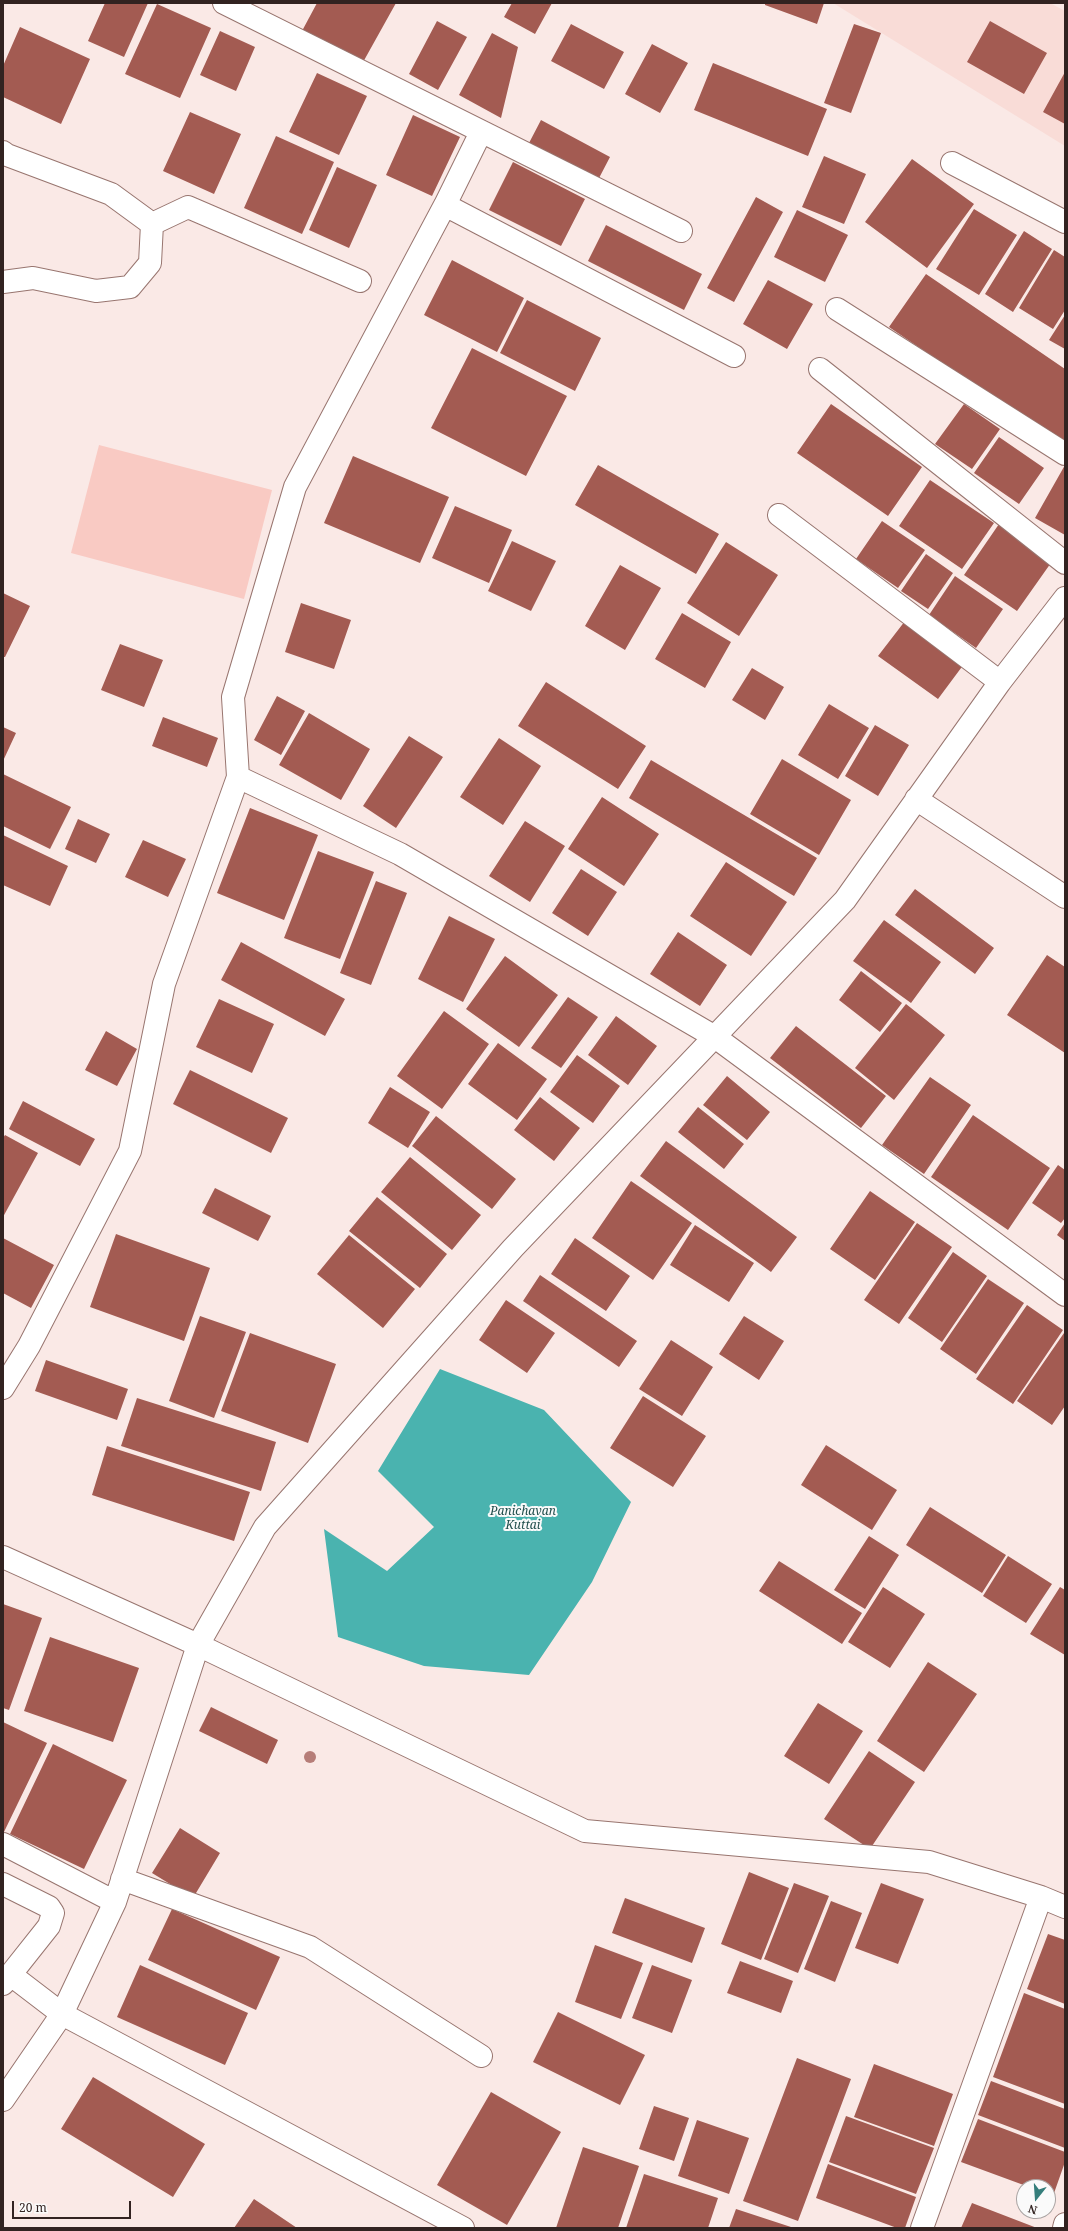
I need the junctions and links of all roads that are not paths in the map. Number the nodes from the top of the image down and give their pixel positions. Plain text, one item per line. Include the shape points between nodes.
1 (224, 3) edge
2 (481, 132) junction
3 (3, 152) edge
4 (952, 163) dead end
5 (445, 205) junction
6 (1065, 222) edge
7 (152, 224) junction
8 (681, 231) dead end
9 (360, 281) dead end
10 (3, 282) edge
11 (837, 309) dead end
12 (734, 356) dead end
13 (820, 369) dead end
14 (1065, 454) edge
15 (779, 515) dead end
16 (1065, 563) edge
17 (1065, 598) edge
18 (1000, 682) junction
19 (238, 777) junction
20 (916, 799) junction
21 (1065, 897) edge
22 (715, 1036) junction
23 (1065, 1295) edge
24 (3, 1388) edge
25 (3, 1557) edge
26 (198, 1645) junction
27 (3, 1844) edge
28 (122, 1879) junction
29 (3, 1884) edge
30 (1041, 1897) junction
31 (115, 1902) junction
32 (1065, 1907) edge
33 (7, 1980) edge
34 (62, 2014) junction
35 (481, 2056) dead end
36 (3, 2100) edge
37 (1065, 2224) edge
38 (463, 2228) edge
39 (922, 2228) edge
40 (1064, 2228) edge

1 - 2 street
2 - 5 street
2 - 8 street
3 - 7 street via 111,194
4 - 6 street
5 - 12 street
5 - 19 street via 295,487 233,697
7 - 9 street via 188,207
7 - 10 street via 150,263 130,287 96,291 33,278
11 - 14 street
13 - 16 street
15 - 18 street
17 - 18 street
18 - 20 street
19 - 22 street via 400,854
19 - 24 street via 164,984 130,1151 29,1346
20 - 21 street
20 - 22 street via 845,900
22 - 23 street
22 - 26 street via 513,1248 265,1527
25 - 26 street
26 - 28 street
26 - 30 street via 585,1831 929,1862
27 - 31 street
28 - 31 street
28 - 35 street via 310,1947
29 - 33 street via 49,1907 53,1913 49,1926
30 - 32 street
30 - 39 street
31 - 34 street
33 - 34 street
34 - 36 street
34 - 38 street
37 - 40 street

